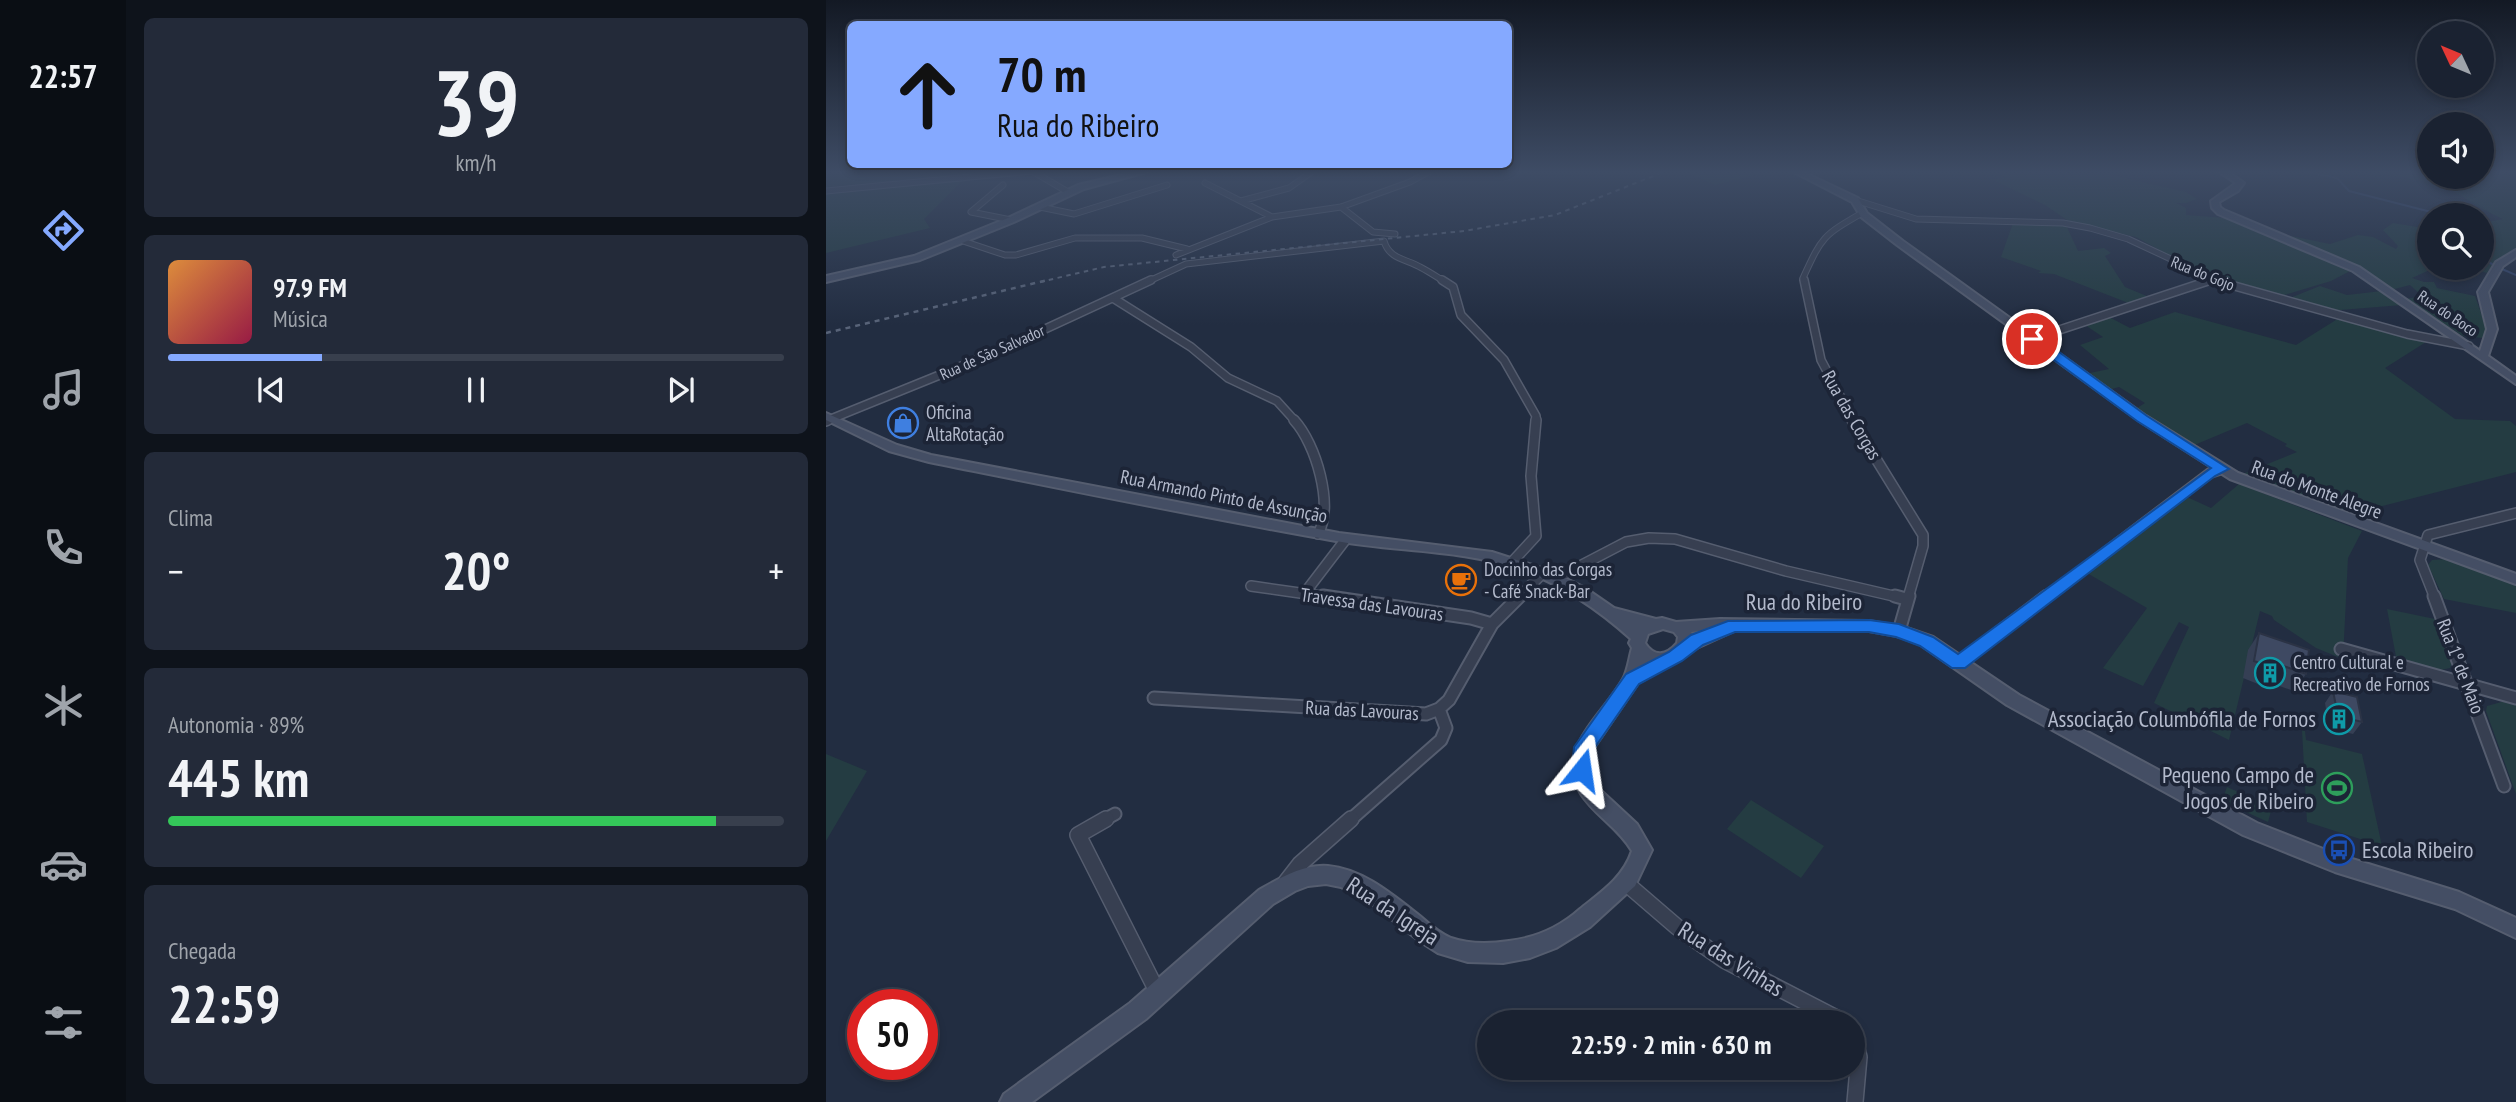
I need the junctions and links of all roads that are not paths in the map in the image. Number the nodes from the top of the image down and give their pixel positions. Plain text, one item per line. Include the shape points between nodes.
1 (1005, 222) edge
2 (1258, 222) edge
3 (1361, 222) edge
4 (1845, 222) edge
5 (1875, 222) edge
6 (2042, 222) edge
7 (2247, 222) edge
8 (1395, 233) dead end
9 (963, 241) junction
10 (1188, 249) junction
11 (2516, 253) edge
12 (1177, 255) dead end
13 (1165, 263) dead end
14 (1155, 276) junction
15 (826, 279) edge
16 (2212, 280) junction
17 (1113, 298) junction
18 (2032, 339) junction
19 (2488, 341) junction
20 (2469, 346) junction
21 (2483, 356) junction
22 (2516, 382) edge
23 (828, 419) edge
24 (2222, 469) junction
25 (2516, 513) edge
26 (1318, 534) junction
27 (1346, 539) junction
28 (2422, 545) junction
29 (1512, 562) junction
30 (1548, 576) junction
31 (2516, 579) edge
32 (1251, 586) dead end
33 (1304, 594) junction
34 (1906, 599) junction
35 (1613, 613) junction
36 (1492, 624) junction
37 (1654, 624) junction
38 (1676, 626) junction
39 (1734, 626) junction
40 (1899, 631) junction
41 (1638, 643) junction
42 (1685, 647) junction
43 (2341, 649) dead end
44 (1667, 659) junction
45 (1959, 663) junction
46 (1632, 679) junction
47 (2469, 686) junction
48 (1154, 698) dead end
49 (2516, 698) edge
50 (1439, 709) junction
51 (2504, 786) dead end
52 (1115, 814) dead end
53 (1284, 884) junction
54 (1627, 884) junction
55 (2516, 928) edge
56 (1158, 994) junction
57 (1821, 1010) edge
58 (1856, 1080) edge
59 (1012, 1102) edge
60 (1855, 1102) edge

1 - 9 street
2 - 10 street
3 - 8 street via 1373,232
4 - 34 street, Rua das Corgas via 1821,240 1803,278 1821,360 1923,535
5 - 18 street, Rua do Monte Alegre
6 - 16 street, Rua do Gojo via 2090,228 2129,239
7 - 20 street, Rua do Boco via 2338,259
9 - 10 street via 1005,255 1075,238 1142,239
9 - 15 street via 917,258
10 - 12 street
11 - 19 street via 2499,264 2483,292 2492,330
13 - 14 street
14 - 17 street, Rua de São Salvador
14 - 29 street, Rua de São Salvador via 1206,260 1384,241 1398,259 1453,287 1461,315 1504,360 1536,416 1531,476 1536,536
16 - 18 street
16 - 20 street, Rua do Gojo via 2407,334
17 - 23 street, Rua de São Salvador via 989,355
17 - 26 street via 1191,347 1228,378 1277,401 1303,429 1319,465 1324,523
18 - 24 street, Rua do Monte Alegre
19 - 20 street
19 - 21 street
20 - 21 street, Rua do Boco
21 - 22 street, Rua do Boco
23 - 26 street, Rua Armando Pinto de Assunção via 893,448 929,458
24 - 28 street, Rua do Monte Alegre via 2283,496
24 - 45 street via 2210,473
25 - 28 street via 2428,535
26 - 27 street, Rua Armando Pinto de Assunção
27 - 29 street, Rua Armando Pinto de Assunção
27 - 33 street
28 - 31 street, Rua do Monte Alegre
28 - 47 street, Rua 1º de Maio via 2420,560
29 - 30 street, Rua Armando Pinto de Assunção
30 - 34 street, Rua das Lavouras via 1626,542 1675,539
30 - 35 street, Rua Armando Pinto de Assunção
30 - 36 street, Rua das Lavouras
32 - 33 street, Travessa das Lavouras
33 - 36 street, Travessa das Lavouras
34 - 40 street, Rua das Corgas
35 - 37 street, Rua Armando Pinto de Assunção
35 - 41 street, Rua Armando Pinto de Assunção
36 - 50 street, Rua das Lavouras via 1449,700
37 - 38 street
37 - 41 street
38 - 39 street, Rua do Ribeiro
38 - 42 street via 1685,636
39 - 40 street, Rua do Ribeiro via 1869,626
39 - 42 street, Rua do Ribeiro
40 - 45 street, Rua do Ribeiro via 1927,641
41 - 44 street via 1651,658
41 - 46 street, Rua da Igreja
42 - 44 street
43 - 47 street
44 - 46 street, Rua da Igreja
45 - 55 street, Rua do Ribeiro via 2013,700 2250,830 2335,863 2448,897
46 - 54 street, Rua da Igreja via 1584,747 1582,770 1588,790 1630,830 1642,850
47 - 49 street
47 - 51 street, Rua 1º de Maio
48 - 50 street, Rua das Lavouras via 1426,714
50 - 53 street via 1446,726 1441,740 1300,864
52 - 56 street via 1078,835
53 - 54 street, Rua da Igreja via 1325,874 1346,878 1383,899 1430,937 1451,948 1485,953 1509,952 1553,939 1578,926
53 - 56 street, Rua da Igreja
54 - 57 street, Rua das Vinhas via 1724,960
56 - 59 street, Rua da Igreja via 1091,1048
58 - 60 street

